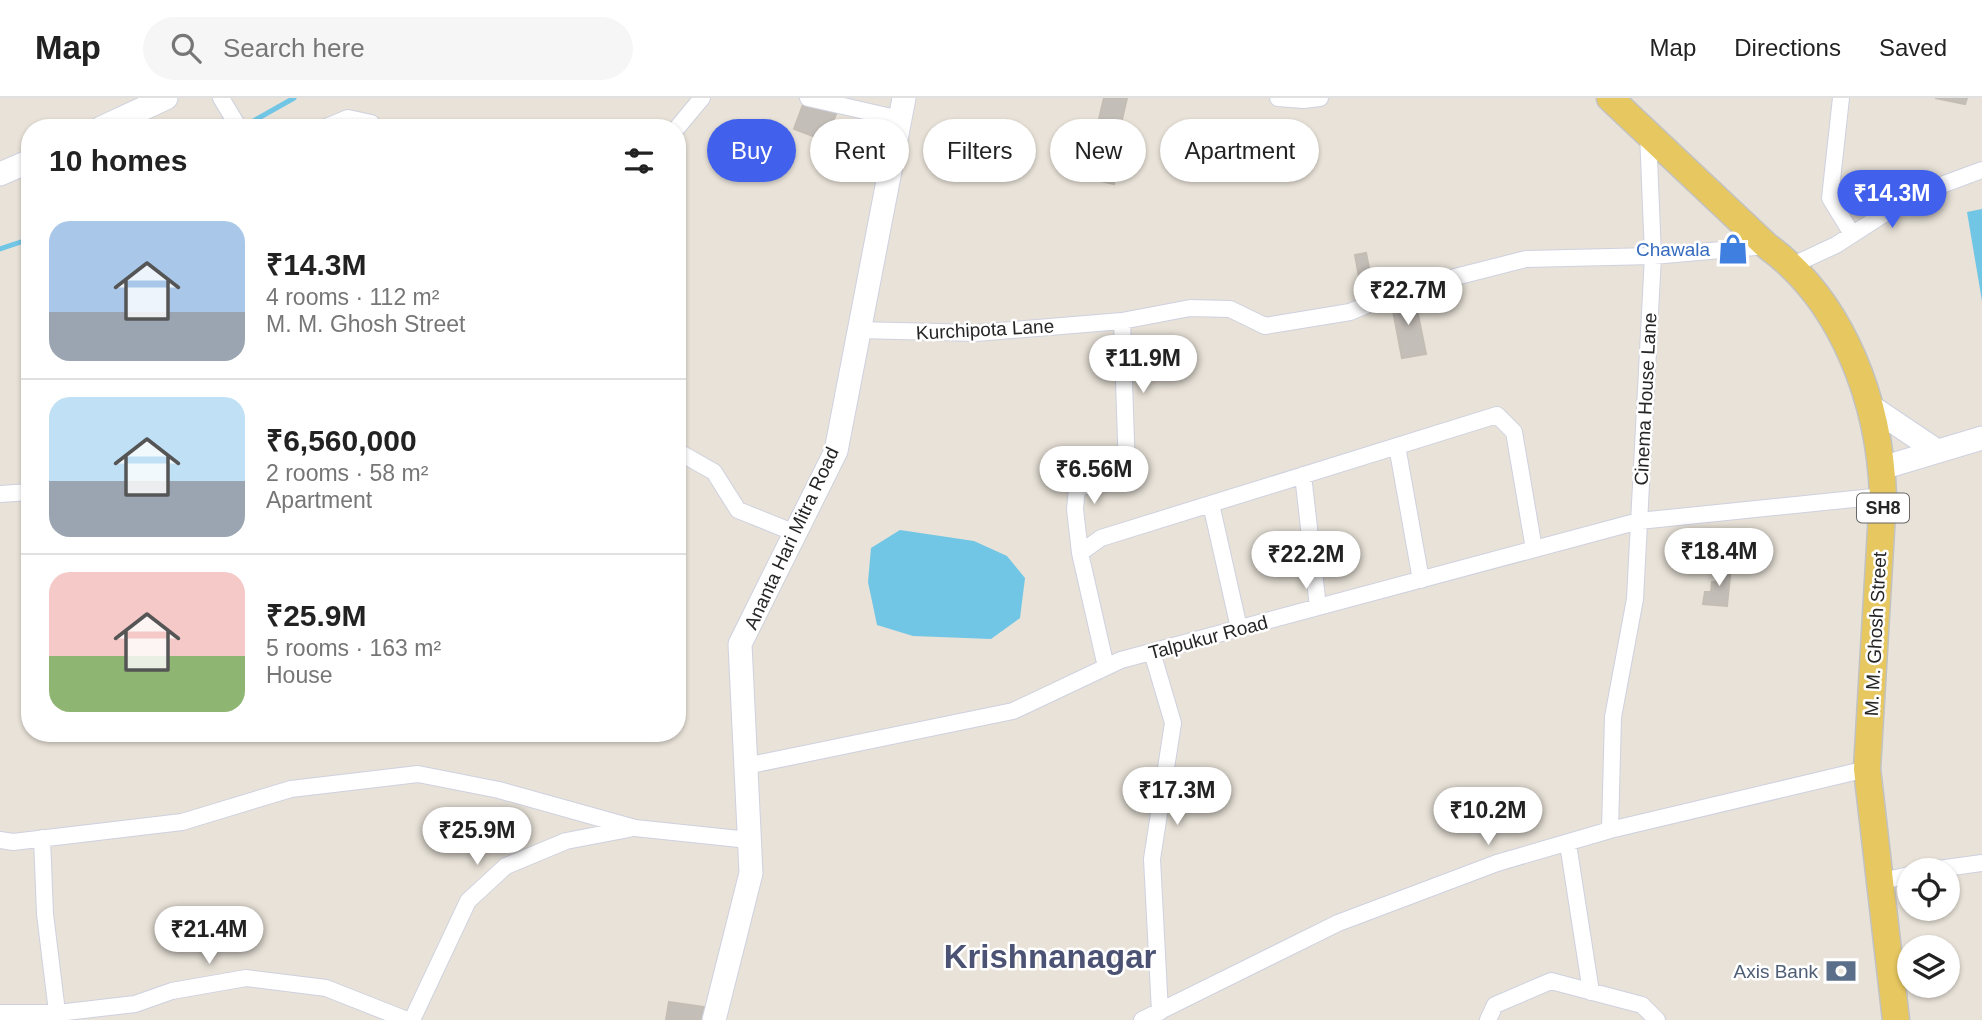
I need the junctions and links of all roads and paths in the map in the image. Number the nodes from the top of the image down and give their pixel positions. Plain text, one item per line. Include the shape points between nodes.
1 (166, 98) edge
2 (221, 98) edge
3 (702, 98) edge
4 (808, 98) edge
5 (1278, 98) edge
6 (1320, 98) edge
7 (1610, 98) edge
8 (1841, 98) edge
9 (902, 108) edge
10 (120, 119) edge
11 (234, 119) edge
12 (684, 119) edge
13 (1648, 133) junction
14 (21, 165) edge
15 (1982, 170) edge
16 (0, 174) edge
17 (1852, 234) junction
18 (1767, 246) junction
19 (1653, 256) junction
20 (1793, 265) junction
21 (1122, 321) junction
22 (859, 330) junction
23 (1872, 408) junction
24 (1982, 438) edge
25 (1397, 446) junction
26 (1937, 451) junction
27 (686, 456) edge
28 (1882, 468) junction
29 (1303, 475) junction
30 (21, 493) edge
31 (0, 494) edge
32 (1883, 496) junction
33 (1211, 504) junction
34 (1639, 521) junction
35 (795, 533) junction
36 (1534, 549) junction
37 (1080, 553) junction
38 (1421, 580) junction
39 (1318, 607) junction
40 (1239, 628) junction
41 (1152, 652) junction
42 (1106, 667) junction
43 (746, 766) junction
44 (1867, 769) junction
45 (635, 828) junction
46 (1610, 830) junction
47 (42, 838) junction
48 (0, 840) edge
49 (750, 841) junction
50 (1568, 844) junction
51 (1982, 863) edge
52 (1960, 866) edge
53 (1897, 878) edge
54 (1878, 882) junction
55 (1591, 992) junction
56 (1160, 1012) junction
57 (0, 1013) edge
58 (58, 1016) edge
59 (407, 1020) edge
60 (412, 1020) edge
61 (714, 1020) edge
62 (1142, 1020) edge
63 (1488, 1020) edge
64 (1657, 1020) edge
65 (1896, 1020) edge

1 - 10 main road
2 - 11 street
3 - 12 street
4 - 9 street
5 - 6 street
7 - 13 main road, M. M. Ghosh Street / SH8
8 - 17 street via 1830,198
9 - 22 main road, Ananta Hari Mitra Road
13 - 18 main road, M. M. Ghosh Street / SH8
13 - 19 street, Cinema House Lane
14 - 16 main road
15 - 17 street via 1912,196
17 - 20 street
18 - 19 street, Kurchipota Lane
18 - 20 main road, M. M. Ghosh Street / SH8
19 - 21 street, Kurchipota Lane via 1526,259 1400,291 1350,312 1265,326 1230,309 1190,308
19 - 34 street, Cinema House Lane
20 - 23 main road, M. M. Ghosh Street / SH8 via 1841,331
21 - 22 street, Kurchipota Lane via 976,333
21 - 37 street via 1127,471 1077,489
22 - 35 main road, Ananta Hari Mitra Road via 835,451
23 - 26 main road
23 - 28 main road, M. M. Ghosh Street / SH8
24 - 26 main road
25 - 29 street
25 - 36 street via 1497,415 1514,432
25 - 38 street
26 - 28 main road
27 - 35 street via 714,472 738,510
28 - 32 main road, M. M. Ghosh Street / SH8
29 - 33 street
29 - 39 street
30 - 31 street
32 - 34 street, Talpukur Road
32 - 44 main road, M. M. Ghosh Street / SH8
33 - 37 street via 1101,538
33 - 40 street
34 - 36 street, Talpukur Road
34 - 46 street, Cinema House Lane via 1635,598 1614,717
35 - 43 main road, Ananta Hari Mitra Road via 740,644
36 - 38 street, Talpukur Road
37 - 42 street
38 - 39 street, Talpukur Road
39 - 40 street, Talpukur Road
40 - 41 street, Talpukur Road
41 - 42 street, Talpukur Road
41 - 56 street via 1173,723 1152,859
42 - 43 street, Talpukur Road via 1013,711
43 - 49 main road, Ananta Hari Mitra Road
44 - 46 street
44 - 54 main road, M. M. Ghosh Street / SH8
45 - 47 street via 499,790 418,774 291,789 182,822
45 - 49 street
45 - 60 street via 566,841 506,866 468,901
46 - 50 street
47 - 48 street
47 - 58 street via 45,914
49 - 61 main road, Ananta Hari Mitra Road via 751,873
50 - 55 street
50 - 56 street via 1497,863 1338,923
51 - 52 street
53 - 54 street
54 - 65 main road, M. M. Ghosh Street / SH8
55 - 63 street via 1551,981 1494,1004
55 - 64 street via 1642,1005
56 - 62 street
57 - 58 street
58 - 59 street via 246,978 326,988

